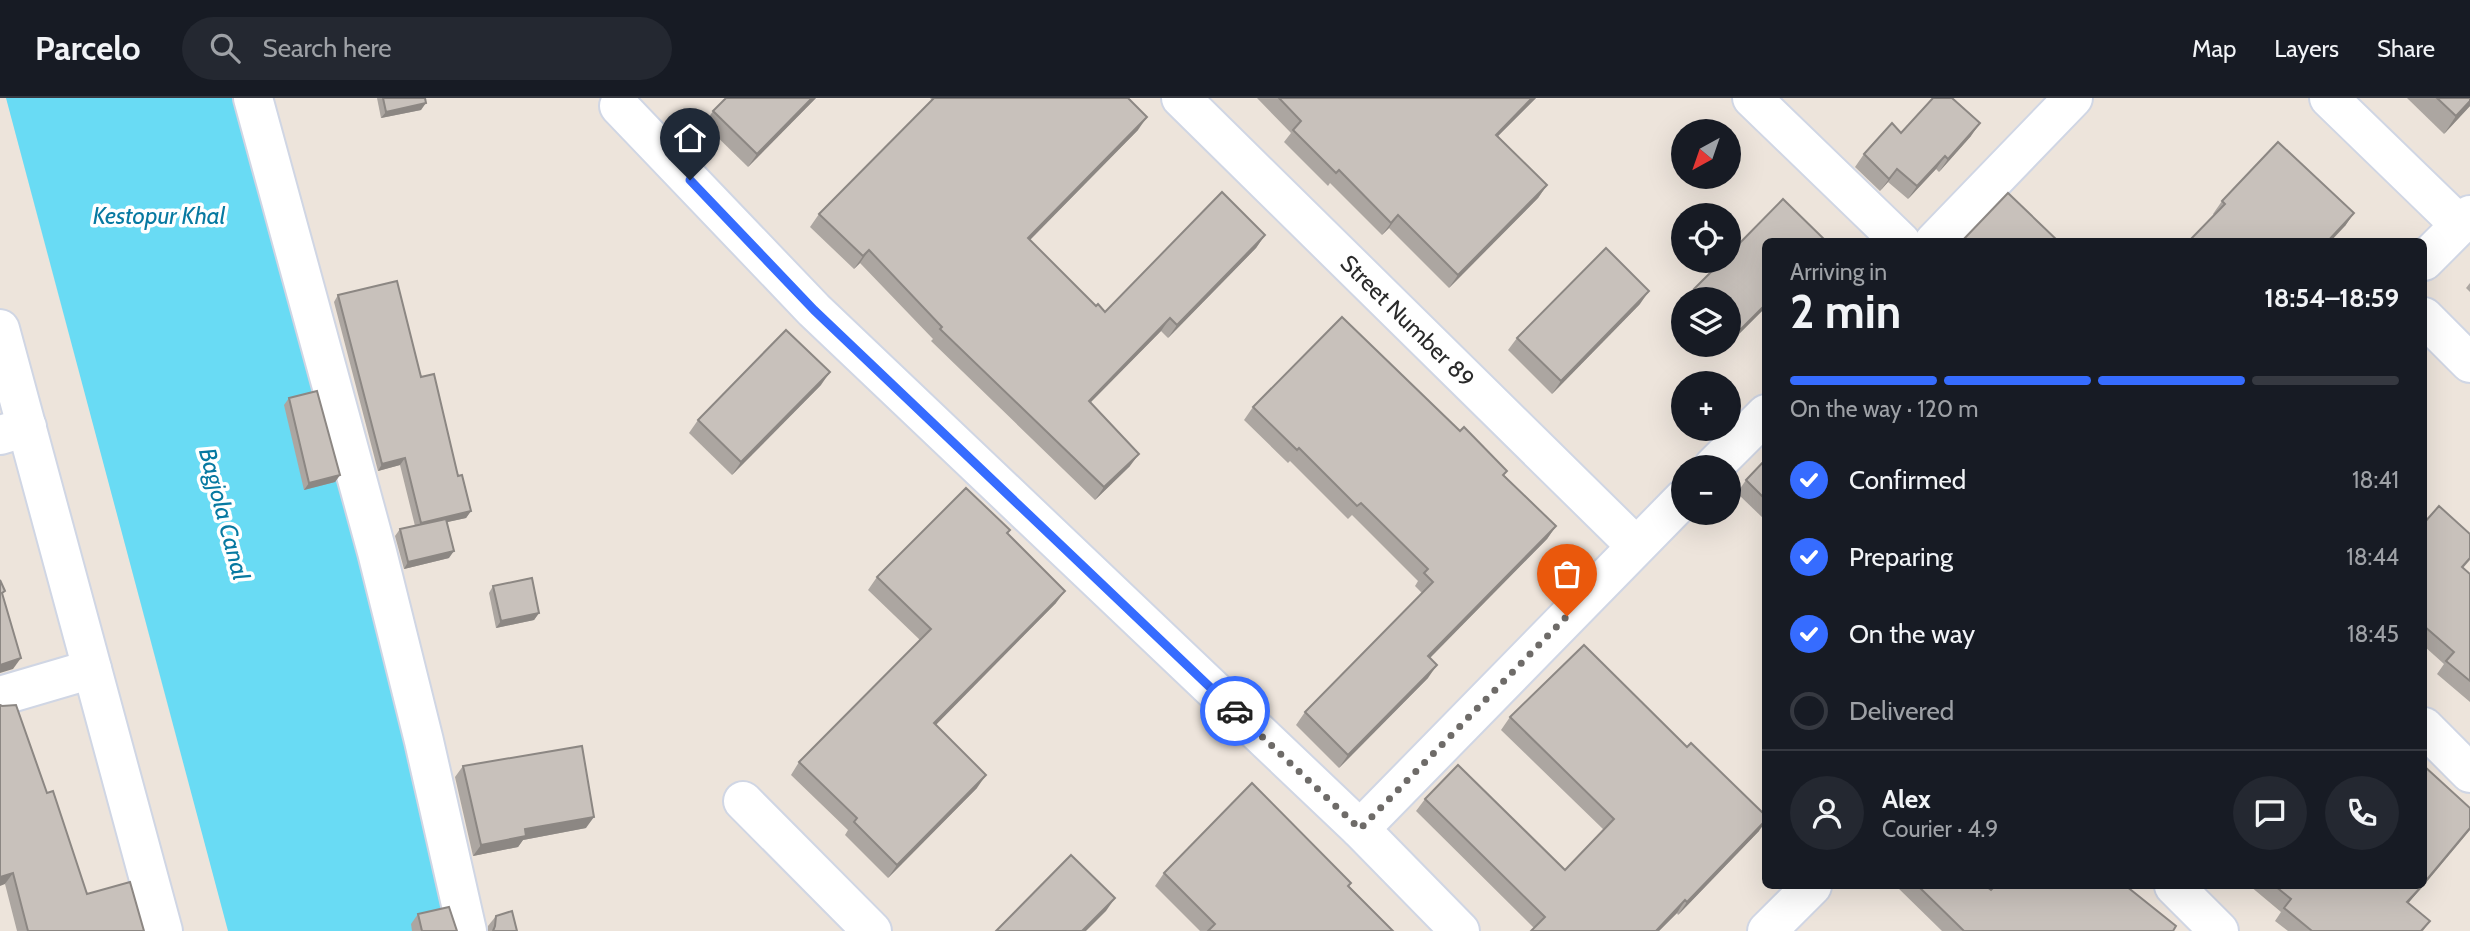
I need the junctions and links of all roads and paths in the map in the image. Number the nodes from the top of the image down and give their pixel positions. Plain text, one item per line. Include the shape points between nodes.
1 (253, 98) edge
2 (1181, 98) edge
3 (1752, 98) edge
4 (2073, 98) edge
5 (2329, 98) edge
6 (619, 106) dead end
7 (2465, 220) edge
8 (1897, 238) edge
9 (1938, 238) edge
10 (2427, 258) edge
11 (2427, 320) edge
12 (0, 329) edge
13 (2470, 363) edge
14 (1762, 418) edge
15 (13, 431) edge
16 (1725, 455) edge
17 (1671, 511) edge
18 (1636, 546) junction
19 (92, 669) junction
20 (0, 696) edge
21 (2427, 730) edge
22 (2470, 773) edge
23 (743, 801) dead end
24 (1360, 829) junction
25 (1809, 889) edge
26 (2177, 889) edge
27 (1774, 929) edge
28 (163, 931) edge
29 (467, 931) edge
30 (872, 931) edge
31 (1460, 931) edge
32 (2220, 931) edge

1 - 29 street via 377,552
2 - 18 street, Street Number 89
3 - 8 street
4 - 9 street
5 - 7 street
6 - 24 street via 814,310
7 - 10 street
11 - 13 street
12 - 15 street
14 - 16 street
15 - 19 street
17 - 18 street
18 - 24 street
19 - 20 street
19 - 28 street
21 - 22 street
23 - 30 street
24 - 31 street
25 - 27 street
26 - 32 street

